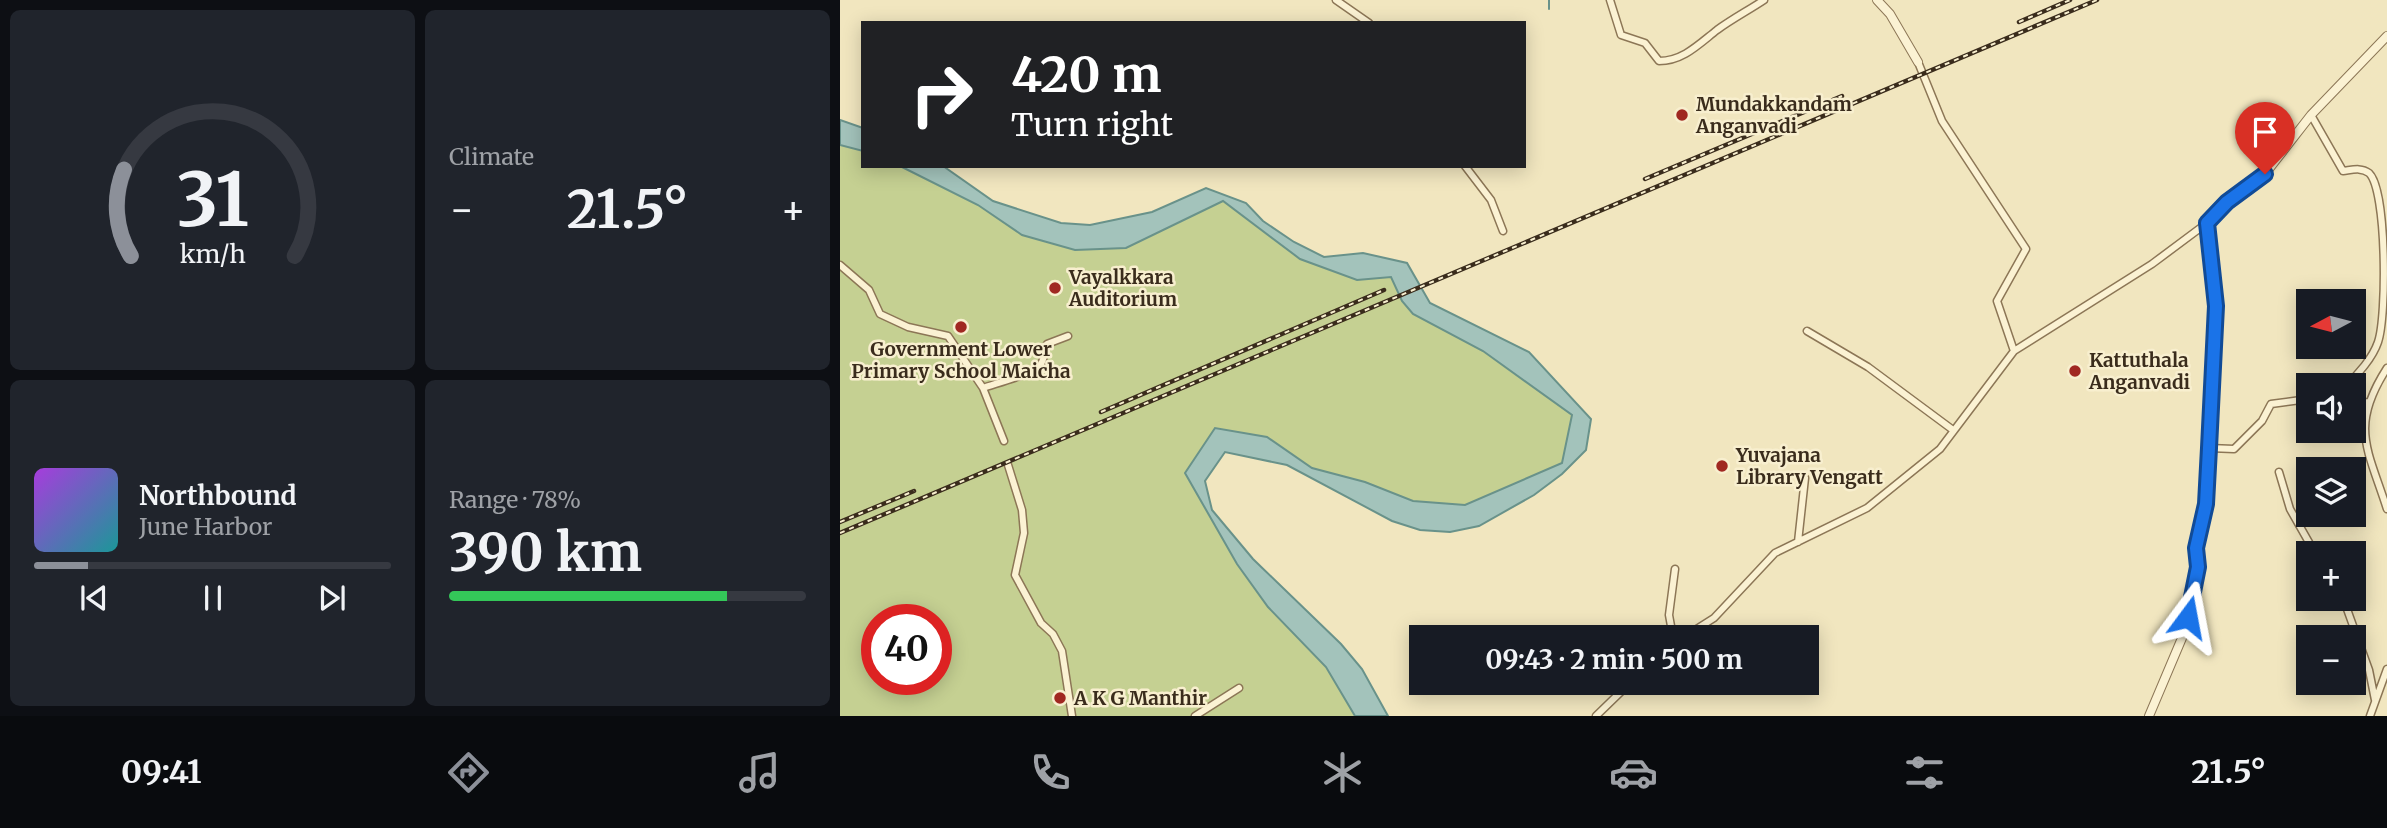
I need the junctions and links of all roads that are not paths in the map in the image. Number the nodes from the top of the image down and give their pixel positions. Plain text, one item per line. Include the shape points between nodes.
1 (1336, 0) edge
2 (1610, 0) edge
3 (1764, 0) edge
4 (1877, 0) edge
5 (1366, 21) edge
6 (2387, 36) edge
7 (1918, 62) joint
8 (2311, 115) junction
9 (1467, 168) edge
10 (2207, 223) junction
11 (1503, 231) dead end
12 (840, 265) edge
13 (1807, 331) dead end
14 (1068, 336) dead end
15 (2014, 351) junction
16 (2387, 368) edge
17 (2358, 373) edge
18 (983, 388) junction
19 (2296, 401) edge
20 (2366, 402) edge
21 (2369, 402) junction
22 (1953, 430) junction
23 (1004, 441) dead end
24 (2209, 448) junction
25 (1008, 465) dead end
26 (2279, 472) dead end
27 (1805, 478) dead end
28 (2387, 509) edge
29 (2308, 541) edge
30 (1798, 542) junction
31 (1675, 569) dead end
32 (2348, 611) edge
33 (1671, 625) edge
34 (1703, 625) edge
35 (2387, 669) edge
36 (1239, 688) dead end
37 (1618, 695) edge
38 (2375, 700) junction
39 (1072, 716) edge
40 (1195, 716) edge
41 (1596, 716) edge
42 (2149, 716) edge
43 (2370, 716) edge

1 - 5 street
2 - 3 street via 1621,36 1640,39 1659,61 1700,46
4 - 7 street
6 - 8 street
7 - 15 street via 1942,121 2026,249 1997,301
8 - 10 street via 2265,174
8 - 17 street via 2343,171 2362,170 2378,186 2386,251 2378,343
9 - 11 street via 1491,200
10 - 15 street via 2152,264
10 - 24 street via 2216,306
12 - 18 street via 869,290 880,314 908,327 948,336
13 - 22 street via 1868,367
14 - 18 street via 1047,344 1041,365 1034,371
15 - 22 street
16 - 21 street
18 - 23 street
19 - 24 street via 2271,404 2262,421 2234,449
20 - 21 street
21 - 28 street via 2362,431
22 - 30 street via 1940,449 1867,508
24 - 42 street via 2194,593 2182,638
25 - 39 street via 1024,533 1015,575 1062,651
26 - 29 street via 2290,509
27 - 30 street
30 - 34 street via 1775,553
31 - 33 street
32 - 38 street
35 - 38 street
36 - 40 street
37 - 41 street
38 - 43 street

